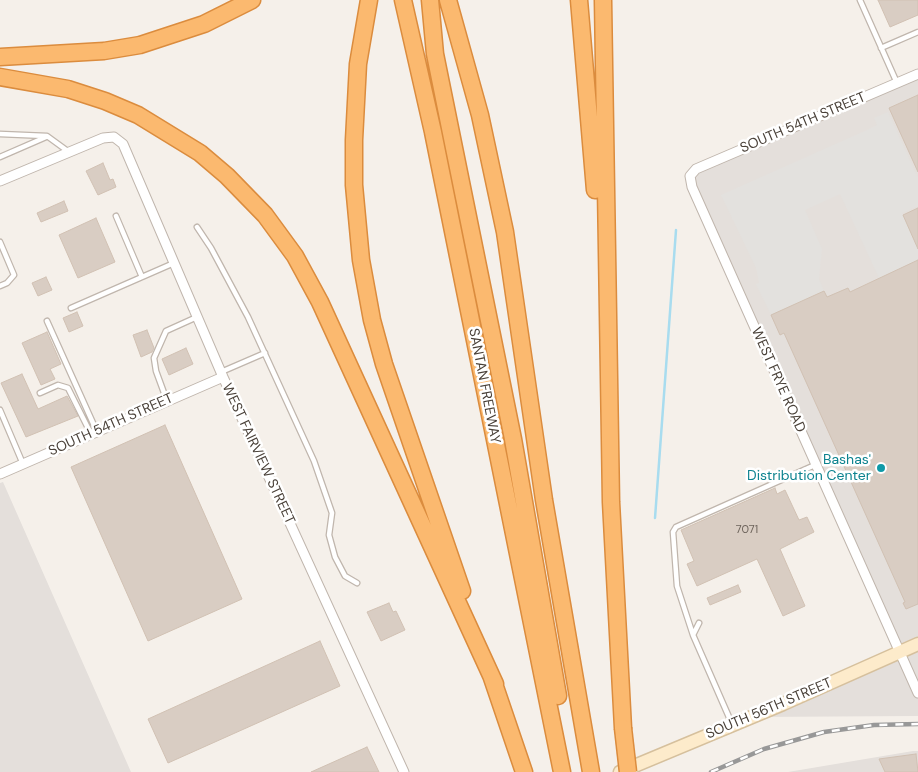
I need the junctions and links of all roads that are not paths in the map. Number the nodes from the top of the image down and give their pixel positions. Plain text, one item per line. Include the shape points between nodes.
1 (252, 0) edge
2 (403, 0) edge
3 (430, 0) edge
4 (440, 0) edge
5 (448, 0) edge
6 (579, 0) edge
7 (602, 0) edge
8 (860, 0) edge
9 (367, 8) edge
10 (918, 32) edge
11 (881, 48) junction
12 (440, 53) junction
13 (0, 57) edge
14 (918, 74) edge
15 (0, 77) edge
16 (896, 83) junction
17 (0, 134) edge
18 (47, 136) junction
19 (69, 152) junction
20 (0, 157) edge
21 (690, 176) joint
22 (0, 181) edge
23 (116, 216) dead end
24 (197, 227) dead end
25 (0, 243) edge
26 (174, 263) junction
27 (142, 277) junction
28 (0, 286) edge
29 (607, 290) junction
30 (71, 308) dead end
31 (197, 316) junction
32 (47, 321) dead end
33 (265, 353) junction
34 (222, 374) junction
35 (40, 393) dead end
36 (167, 401) junction
37 (0, 410) edge
38 (94, 433) junction
39 (23, 464) junction
40 (816, 465) junction
41 (0, 474) edge
42 (357, 582) dead end
43 (699, 622) dead end
44 (566, 633) junction
45 (693, 635) junction
46 (918, 644) edge
47 (900, 652) junction
48 (495, 684) junction
49 (918, 693) edge
50 (733, 726) junction
51 (561, 744) junction
52 (522, 766) edge
53 (404, 772) edge
54 (562, 772) edge
55 (569, 772) edge
56 (591, 772) edge
57 (620, 772) edge
58 (628, 772) edge

1 - 13 highway via 198,27 140,45
2 - 51 highway, SANTAN FREEWAY
3 - 12 highway
4 - 12 highway
5 - 44 highway via 473,86 500,202
6 - 29 highway
7 - 29 highway
8 - 11 lane
9 - 48 highway via 355,94 354,163 359,246 368,298 398,408
10 - 11 lane
11 - 16 lane
12 - 44 highway
12 - 51 highway via 513,439
14 - 16 street, SOUTH 54TH STREET
15 - 48 highway via 87,94 147,120 187,143 213,163 265,215 295,256 316,294
16 - 21 street, SOUTH 54TH STREET via 696,169
17 - 18 lane
18 - 19 lane
18 - 20 lane
19 - 22 street
19 - 26 street, WEST FAIRVIEW STREET via 103,138 114,137 123,144
21 - 40 street, WEST FRYE ROAD via 692,187
23 - 27 lane
24 - 33 lane
25 - 28 lane via 14,274
26 - 27 lane
26 - 31 street, WEST FAIRVIEW STREET
27 - 30 lane
29 - 58 highway, bridge via 612,548
31 - 34 street, WEST FAIRVIEW STREET
31 - 36 lane via 166,331 154,358
32 - 38 lane
33 - 34 lane
33 - 42 lane via 314,461 332,512 329,535 335,557 345,576
34 - 36 street, SOUTH 54TH STREET
34 - 53 street, WEST FAIRVIEW STREET
35 - 38 lane via 58,385 68,388
36 - 38 street, SOUTH 54TH STREET
37 - 39 lane
38 - 39 street, SOUTH 54TH STREET
39 - 41 street, SOUTH 54TH STREET
40 - 45 lane via 676,527 673,532 677,586
40 - 47 street, WEST FRYE ROAD
43 - 45 lane
44 - 56 highway
45 - 50 lane
46 - 47 main road, SOUTH 56TH STREET
47 - 49 street, WEST FRYE ROAD
47 - 50 main road, SOUTH 56TH STREET
48 - 52 highway
50 - 57 main road, SOUTH 56TH STREET
51 - 54 highway, SANTAN FREEWAY
51 - 55 highway

